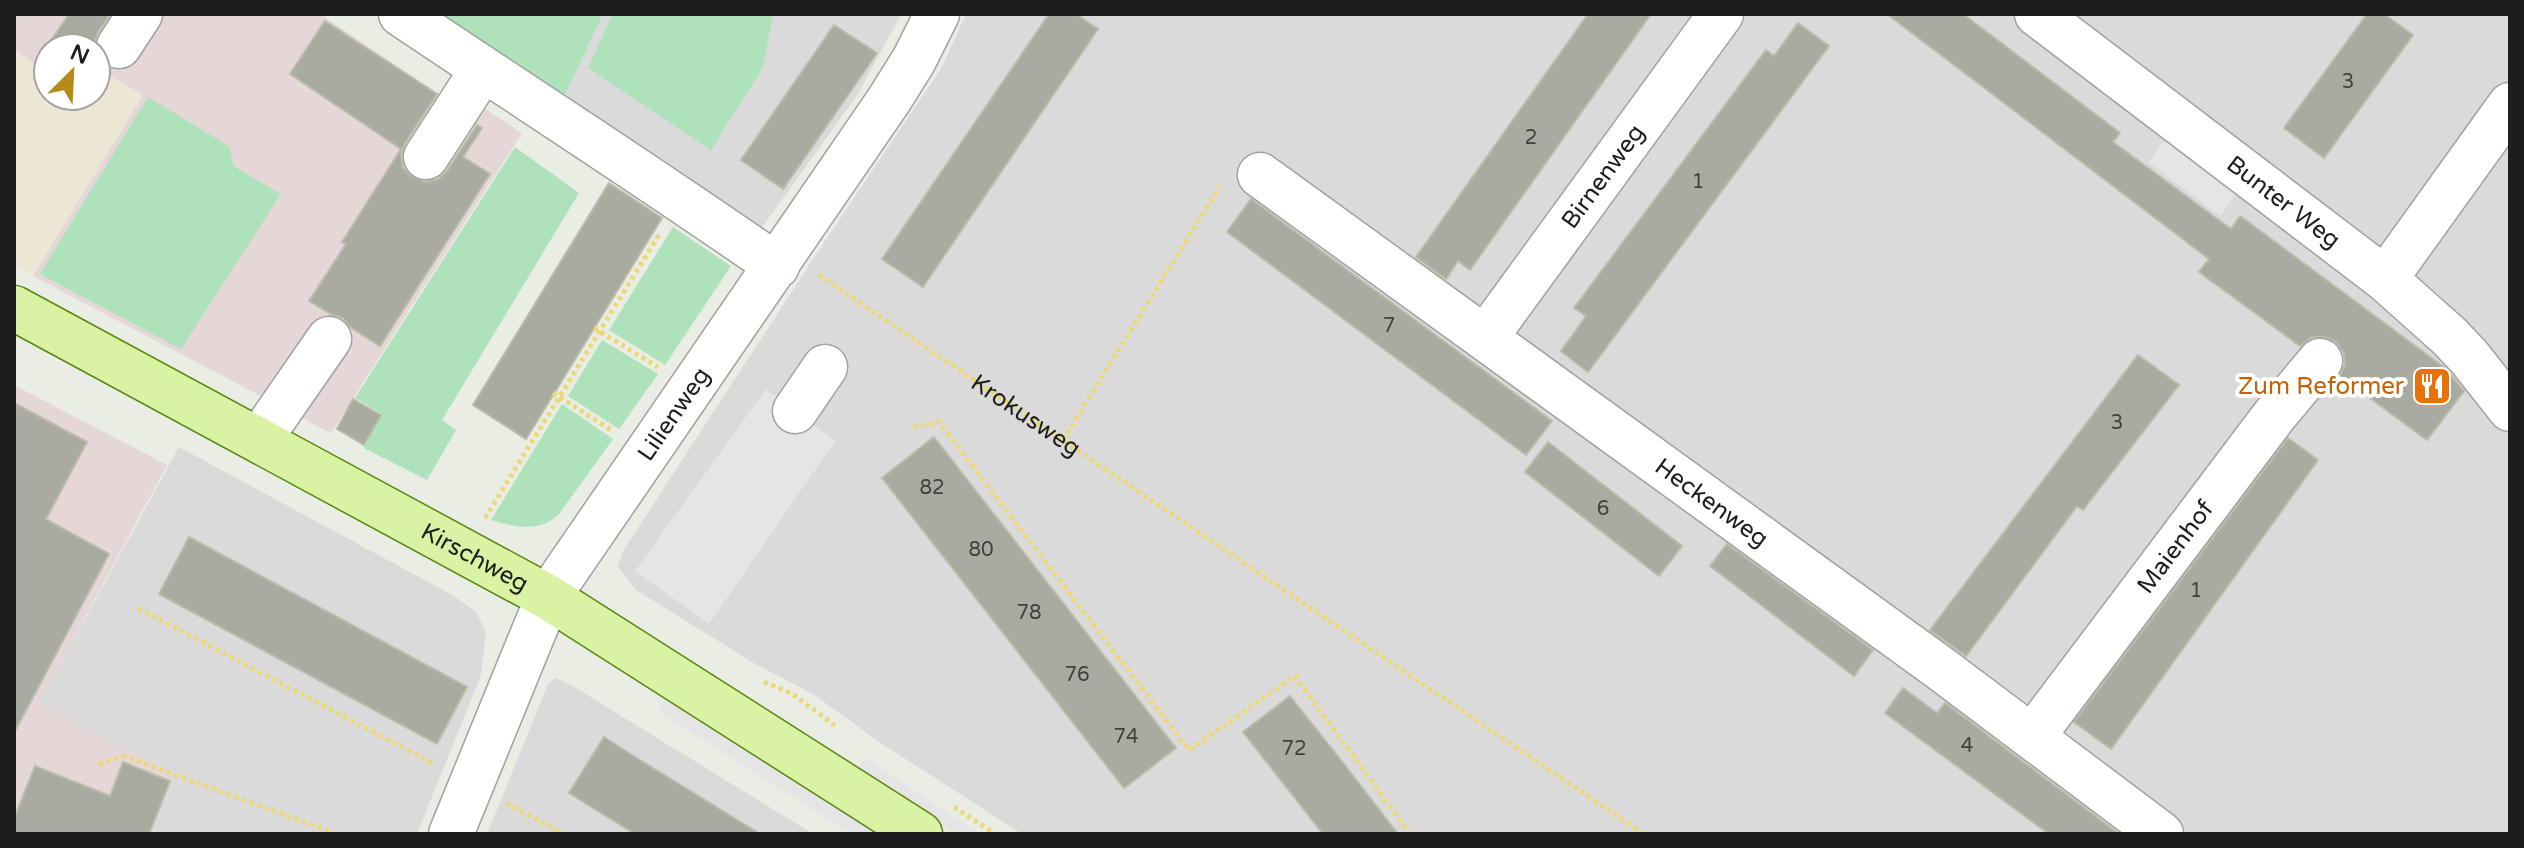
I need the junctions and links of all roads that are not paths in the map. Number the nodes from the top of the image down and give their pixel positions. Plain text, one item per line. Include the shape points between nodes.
1 (401, 14) edge
2 (937, 14) edge
3 (1721, 14) edge
4 (2037, 14) edge
5 (483, 69) junction
6 (2510, 105) edge
7 (426, 157) dead end
8 (1260, 175) road end
9 (777, 266) junction
10 (2385, 279) junction
11 (14, 308) edge
12 (1485, 338) junction
13 (329, 339) dead end
14 (2320, 361) dead end
15 (825, 367) dead end
16 (2510, 409) edge
17 (795, 411) dead end
18 (259, 440) junction
19 (548, 597) junction
20 (2032, 737) junction
21 (451, 834) edge
22 (920, 834) edge
23 (2161, 834) edge

1 - 5 street
2 - 9 street, Lilienweg via 889,100
3 - 12 street, Birnenweg
4 - 10 street, Bunter Weg
5 - 7 street
5 - 9 street
6 - 10 street
8 - 12 street, Heckenweg
9 - 19 street, Lilienweg
10 - 16 street, Bunter Weg via 2459,346
11 - 18 main road, Kirschweg
12 - 20 street, Heckenweg
13 - 18 street
14 - 20 street, Maienhof
15 - 17 street
18 - 19 main road, Kirschweg
19 - 21 street, Lilienweg
19 - 22 main road, Kirschweg
20 - 23 street, Heckenweg

